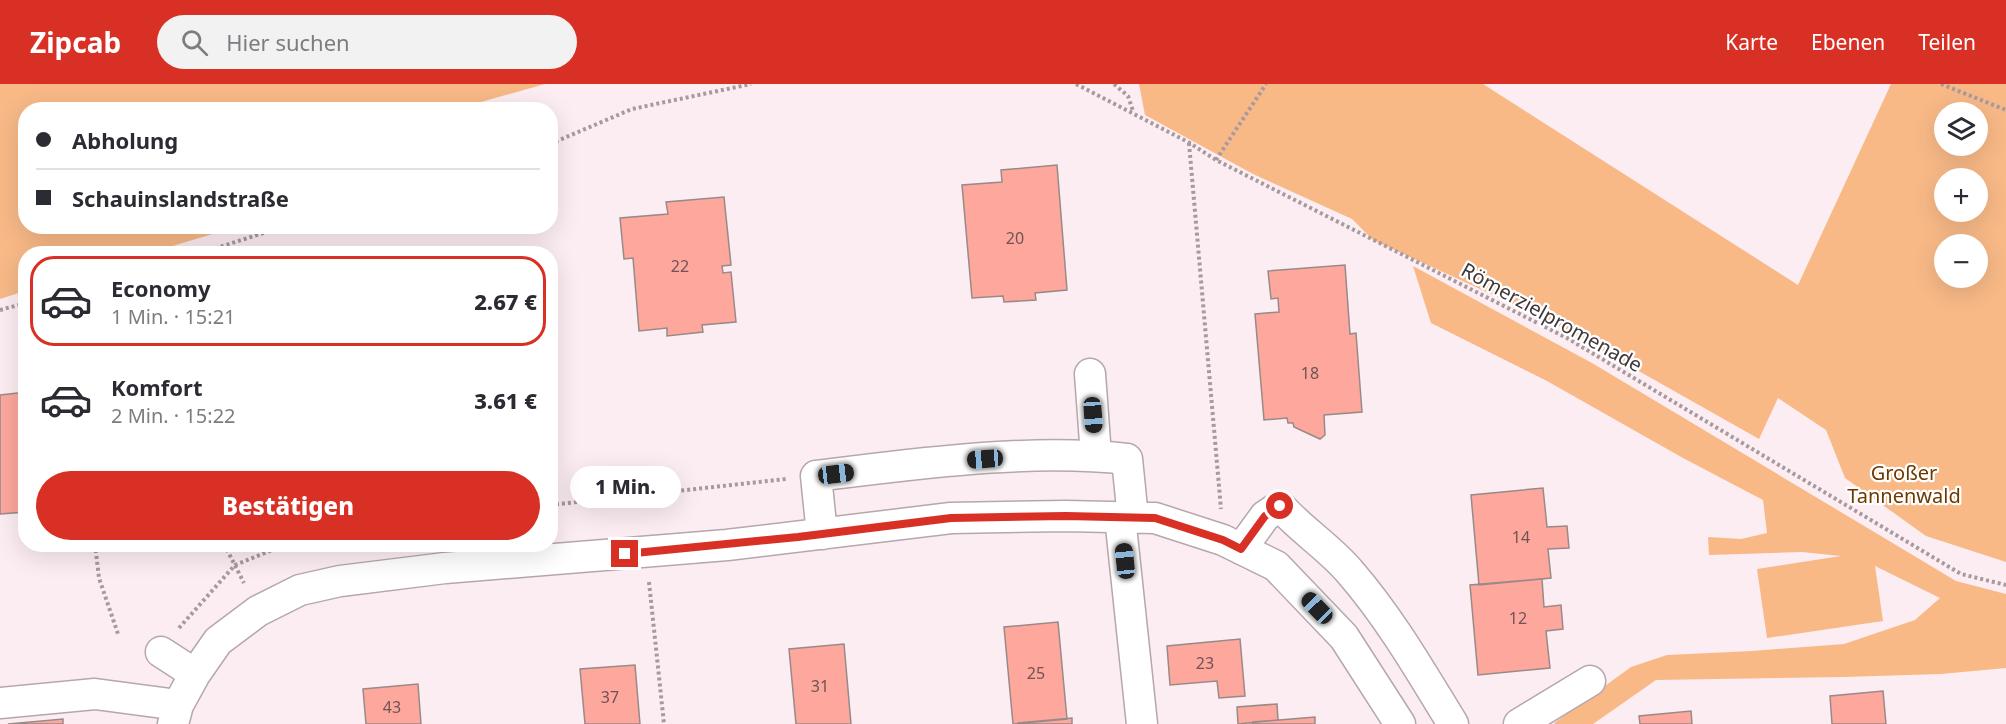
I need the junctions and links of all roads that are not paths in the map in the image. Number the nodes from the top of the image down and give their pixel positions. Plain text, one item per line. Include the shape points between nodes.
1 (1090, 374) dead end
2 (1096, 456) junction
3 (1127, 518) junction
4 (822, 534) junction
5 (1232, 544) junction
6 (500, 554) edge
7 (161, 652) dead end
8 (195, 674) junction
9 (1590, 681) dead end
10 (0, 703) edge
11 (176, 715) edge
12 (1142, 724) edge
13 (1400, 724) edge
14 (1453, 724) edge
15 (1520, 724) edge

1 - 2 street
2 - 3 street via 1127,459
2 - 4 street via 917,464 816,476
3 - 4 street via 951,518
3 - 5 street via 1155,518
3 - 12 street
4 - 6 street via 645,552
5 - 13 street via 1276,566 1344,637
5 - 14 street via 1280,506 1349,570
6 - 8 street via 445,568 300,590 258,611 219,641
7 - 8 street
8 - 11 street
9 - 15 street
10 - 11 street via 95,694

